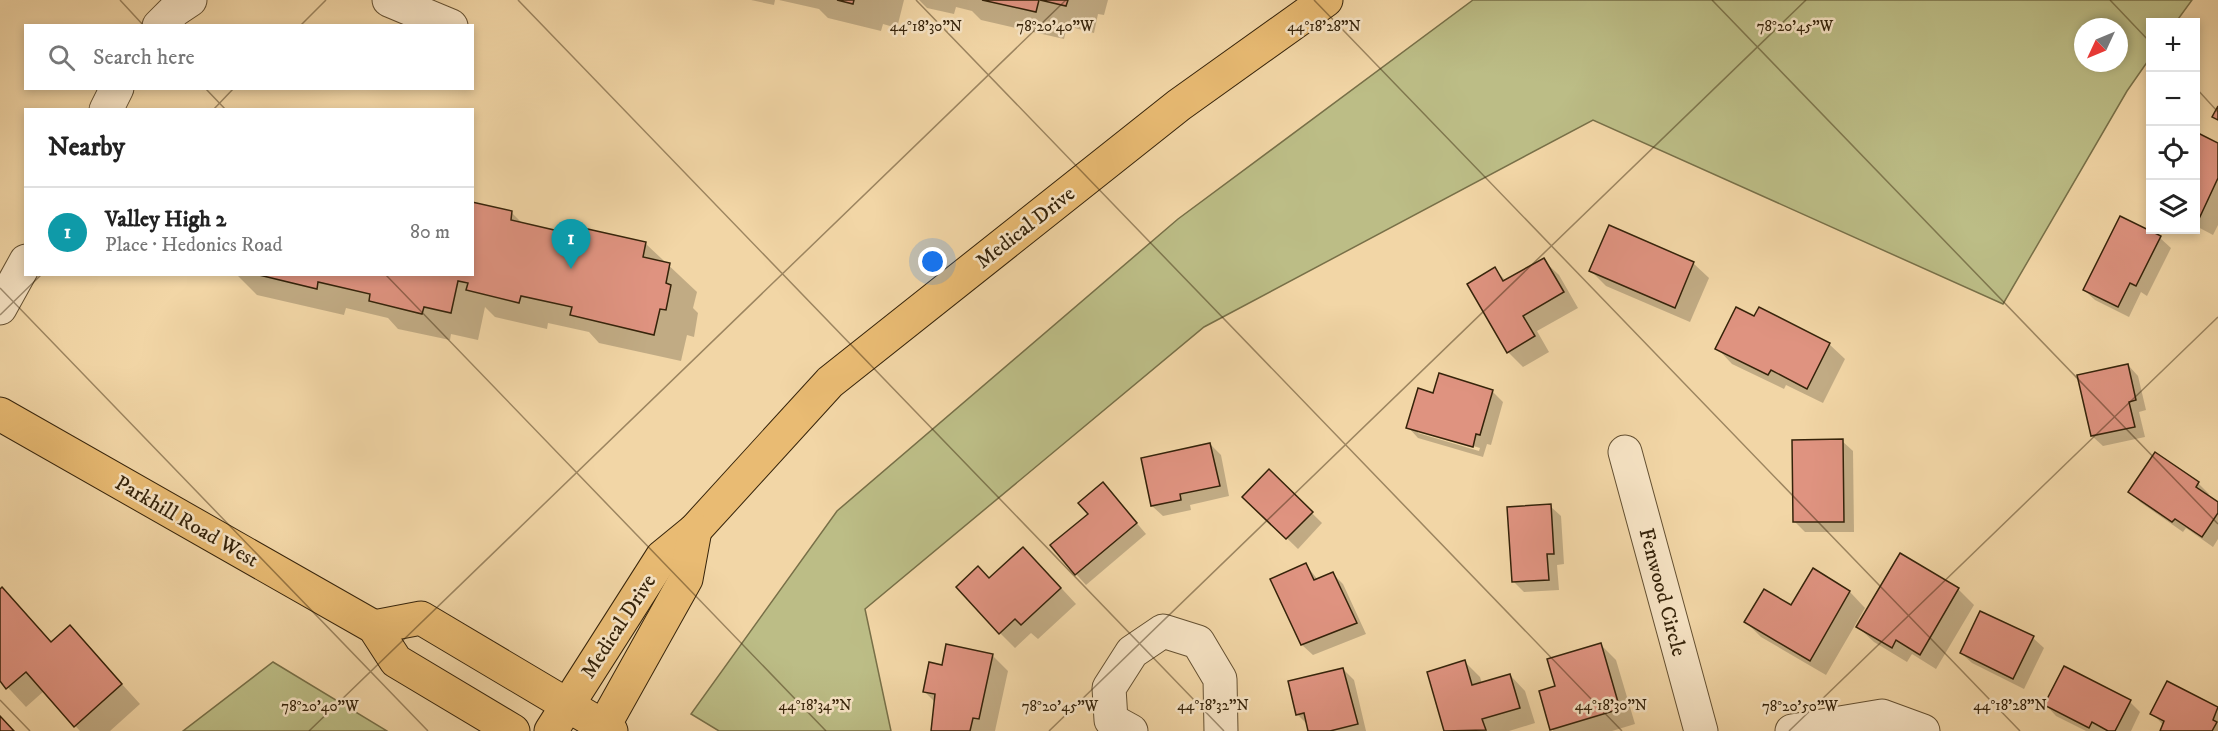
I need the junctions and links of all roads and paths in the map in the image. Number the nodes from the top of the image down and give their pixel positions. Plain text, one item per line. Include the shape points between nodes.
1 (190, 0) edge
2 (389, 0) edge
3 (1326, 0) edge
4 (161, 24) edge
5 (447, 24) edge
6 (116, 90) edge
7 (107, 108) edge
8 (24, 265) edge
9 (0, 308) edge
10 (0, 414) edge
11 (1625, 452) dead end
12 (695, 530) junction
13 (374, 627) junction
14 (559, 718) edge
15 (605, 730) edge
16 (513, 731) edge
17 (1131, 731) edge
18 (1221, 731) edge
19 (1701, 731) edge
20 (1792, 731) edge
21 (1923, 731) edge

1 - 4 street
2 - 5 street
3 - 12 main road, Medical Drive via 1179,105 830,382
6 - 7 street
8 - 9 street
10 - 13 main road, Parkhill Road West
11 - 19 street, Fenwood Circle
12 - 14 main road, Medical Drive via 662,557
12 - 15 main road, Medical Drive via 686,579
13 - 14 main road via 421,618
13 - 16 main road, Parkhill Road West via 396,661
14 - 15 main road
17 - 18 street via 1111,720 1109,688 1132,652 1163,631 1198,642 1220,679
20 - 21 street via 1882,716

